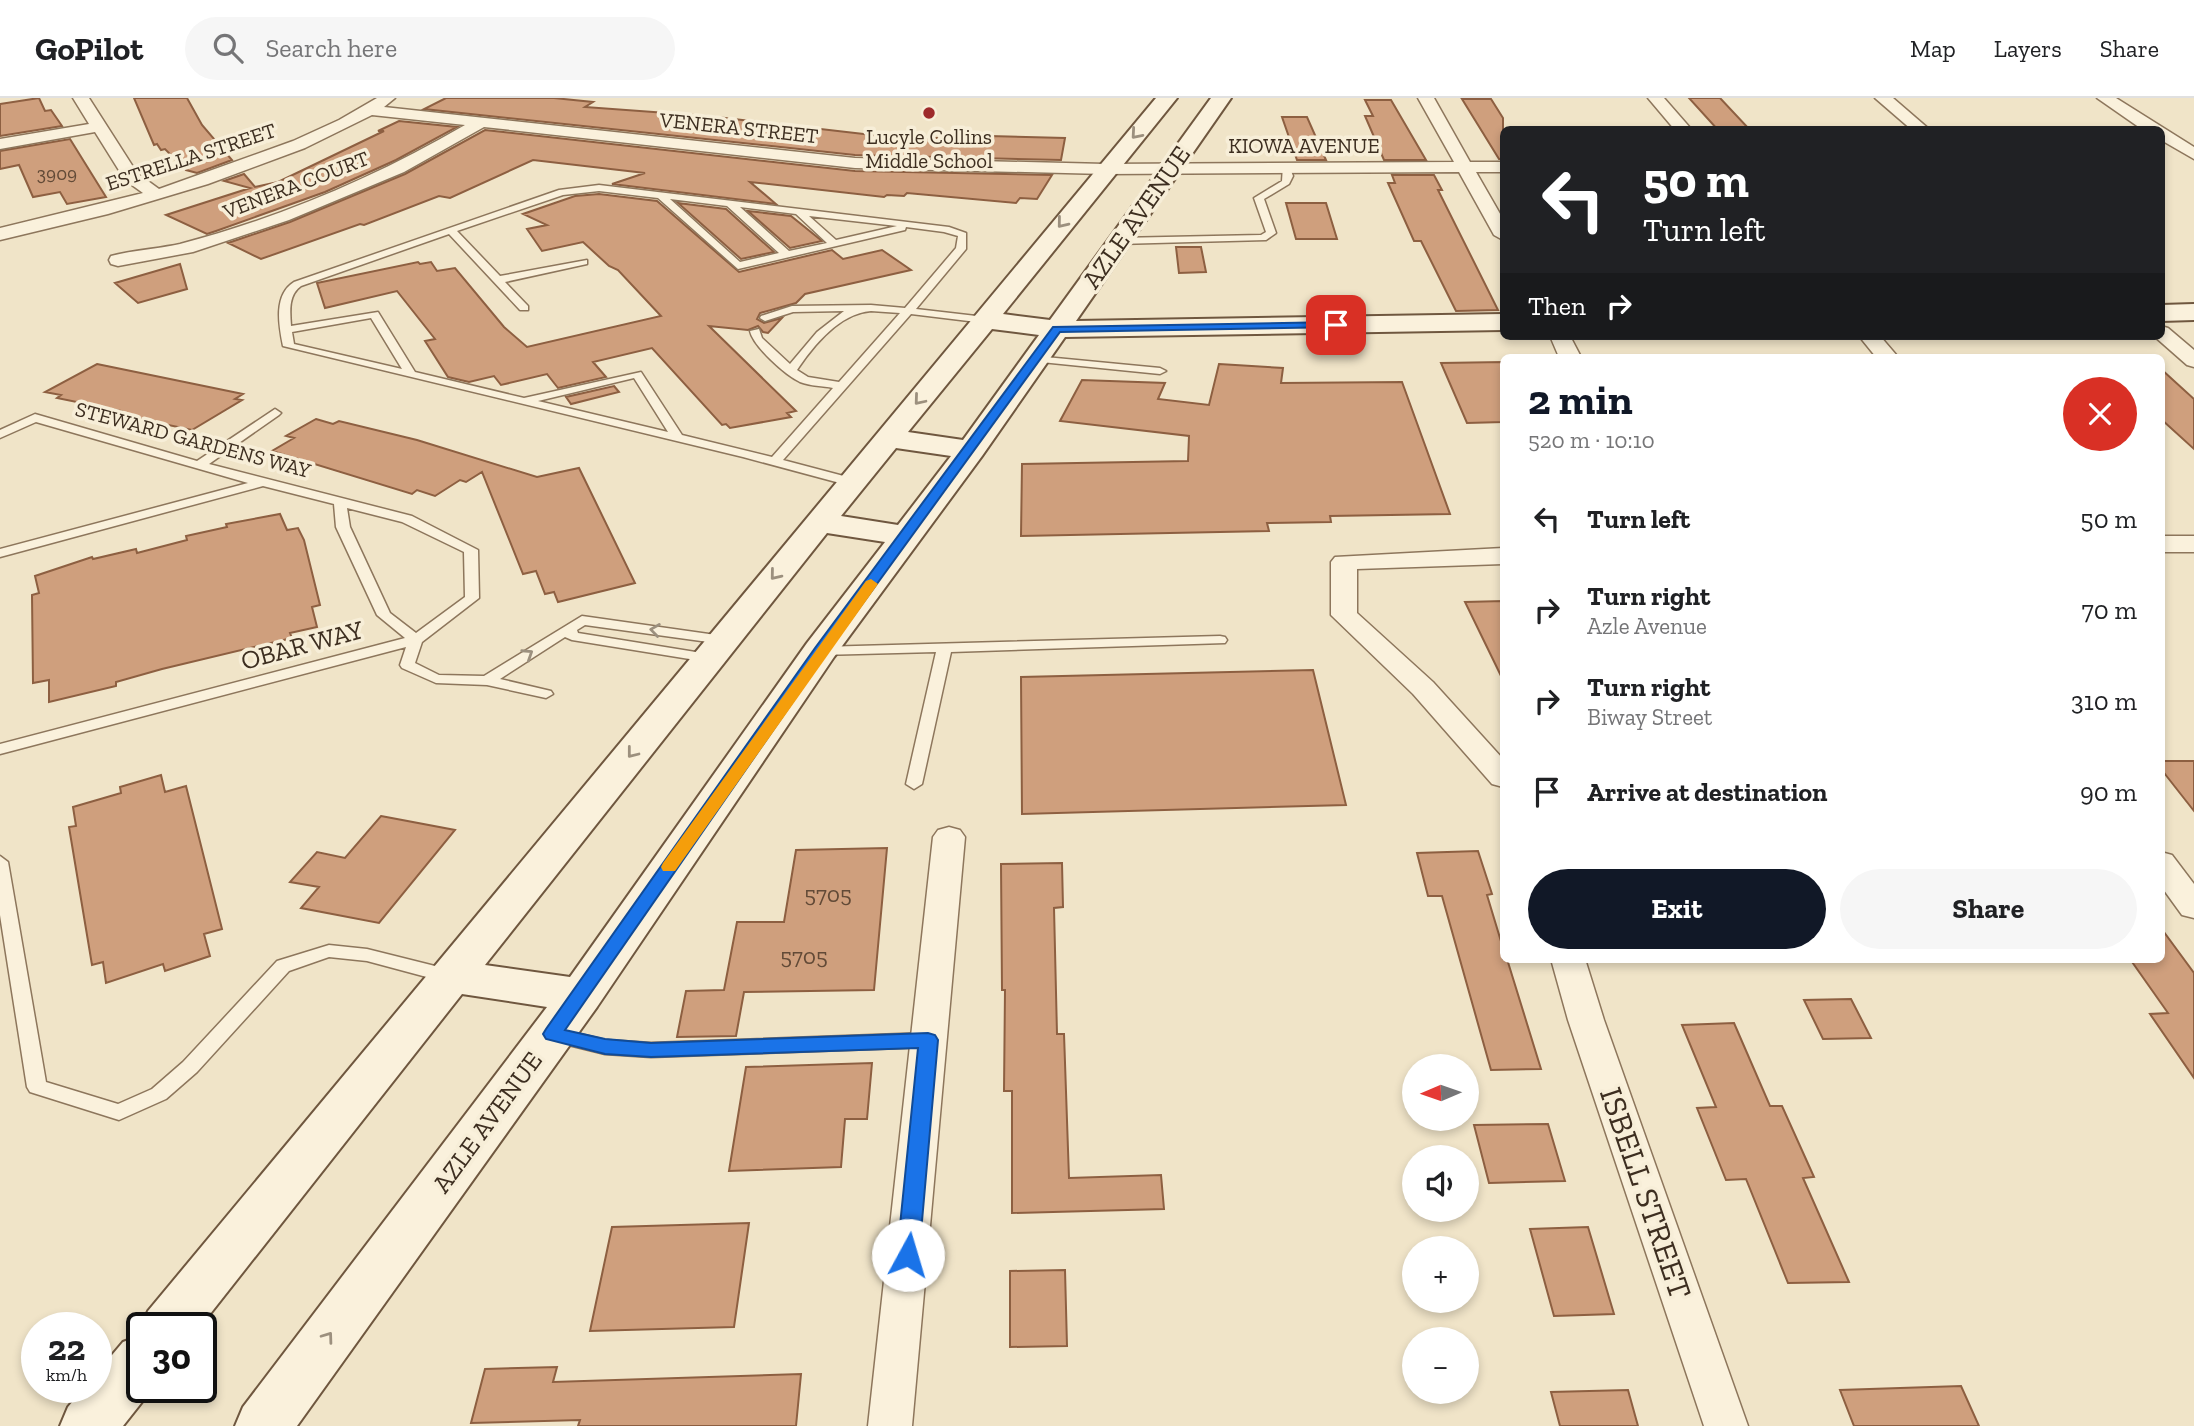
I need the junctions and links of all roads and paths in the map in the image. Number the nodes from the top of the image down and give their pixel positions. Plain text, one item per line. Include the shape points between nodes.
1 (81, 98) edge
2 (387, 98) edge
3 (1167, 98) edge
4 (1221, 98) edge
5 (1426, 98) edge
6 (1656, 98) edge
7 (1883, 98) edge
8 (2105, 98) edge
9 (370, 110) junction
10 (480, 123) junction
11 (1680, 126) edge
12 (1917, 126) edge
13 (2149, 126) edge
14 (98, 127) junction
15 (2165, 136) edge
16 (0, 144) edge
17 (2194, 156) edge
18 (2172, 159) dead end
19 (1465, 167) junction
20 (1500, 167) edge
21 (1169, 169) junction
22 (1286, 169) junction
23 (1105, 170) junction
24 (157, 195) junction
25 (660, 195) junction
26 (729, 203) junction
27 (798, 212) junction
28 (915, 225) junction
29 (451, 230) junction
30 (1500, 230) edge
31 (0, 234) edge
32 (1118, 241) junction
33 (834, 244) junction
34 (787, 255) junction
35 (118, 260) dead end
36 (583, 262) dead end
37 (498, 280) junction
38 (524, 308) dead end
39 (861, 308) junction
40 (908, 311) junction
41 (2194, 312) edge
42 (2165, 313) edge
43 (765, 318) dead end
44 (985, 320) junction
45 (1500, 323) edge
46 (1057, 329) junction
47 (286, 330) junction
48 (755, 331) dead end
49 (2165, 336) edge
50 (1872, 340) edge
51 (1884, 354) edge
52 (1035, 359) junction
53 (2194, 361) edge
54 (791, 371) junction
55 (1160, 371) dead end
56 (411, 375) junction
57 (842, 386) junction
58 (523, 402) junction
59 (275, 413) dead end
60 (0, 434) edge
61 (678, 438) junction
62 (888, 438) junction
63 (971, 450) junction
64 (775, 461) junction
65 (199, 465) junction
66 (263, 482) junction
67 (851, 482) junction
68 (340, 502) junction
69 (818, 522) junction
70 (906, 536) junction
71 (2165, 544) edge
72 (2194, 544) edge
73 (0, 553) edge
74 (1500, 556) edge
75 (569, 628) junction
76 (416, 640) junction
77 (1220, 640) dead end
78 (945, 646) junction
79 (715, 649) junction
80 (820, 651) junction
81 (487, 681) junction
82 (546, 694) dead end
83 (0, 749) edge
84 (1500, 774) edge
85 (914, 784) dead end
86 (949, 837) dead end
87 (0, 862) edge
88 (2165, 868) edge
89 (2194, 907) edge
90 (1569, 963) edge
91 (453, 977) junction
92 (567, 1014) junction
93 (928, 1040) junction
94 (180, 1312) edge
95 (126, 1380) edge
96 (88, 1426) edge
97 (263, 1426) edge
98 (890, 1426) edge
99 (1726, 1426) edge

1 - 14 street
2 - 9 street, ESTRELLA STREET
3 -> 23 main road, AZLE AVENUE
4 - 21 main road, AZLE AVENUE
5 - 19 street
6 - 11 street
7 - 12 street
8 - 13 street
9 - 10 street, VENERA STREET
9 - 24 street, ESTRELLA STREET via 284,151
10 - 23 street, VENERA STREET via 855,163
10 - 35 street, VENERA COURT via 401,169 288,216 170,253
14 - 16 street
14 - 24 street via 131,176
15 - 17 street
17 - 18 street
19 - 20 street, KIOWA AVENUE
19 - 22 street, KIOWA AVENUE
19 - 30 street
21 - 22 street, KIOWA AVENUE
21 - 23 street, KIOWA AVENUE
21 - 32 main road, AZLE AVENUE
22 - 32 lane via 1286,182 1259,198 1271,233 1263,238
23 -> 44 main road, AZLE AVENUE
24 - 31 street, ESTRELLA STREET
25 - 26 lane
25 - 29 lane via 582,188
25 - 34 lane via 738,266
26 - 27 lane
26 - 34 lane
27 - 28 lane
27 - 33 lane
28 - 33 lane
28 - 40 lane via 963,235 961,249
29 - 37 lane
29 - 47 lane via 291,287
32 - 46 main road, AZLE AVENUE
33 - 34 lane
36 - 37 lane
37 - 38 lane
39 - 40 lane
39 - 43 lane via 792,309
39 - 54 lane via 844,313
40 - 44 lane
40 - 57 lane
41 - 42 main road
44 - 46 main road
44 -> 62 main road, AZLE AVENUE
45 - 46 main road
46 - 52 main road, AZLE AVENUE
47 - 56 lane via 289,346
47 - 56 lane via 374,314
48 - 54 lane via 757,339
49 - 53 street
50 - 51 street
52 - 55 lane
52 - 63 main road, AZLE AVENUE
54 - 57 lane via 805,380
56 - 58 lane
57 - 64 lane
58 - 61 lane
58 - 61 lane via 637,374
59 - 65 lane
60 - 65 lane, STEWARD GARDENS WAY via 35,418
61 - 64 lane
62 - 63 main road
62 - 67 main road, AZLE AVENUE
63 - 70 main road, AZLE AVENUE
64 - 67 lane
65 - 66 lane, STEWARD GARDENS WAY
66 - 68 lane, STEWARD GARDENS WAY
66 - 73 lane
67 - 69 main road, AZLE AVENUE
68 - 76 lane, STEWARD GARDENS WAY via 343,527 384,615
68 - 76 lane, STEWARD GARDENS WAY via 407,519 471,551 472,598
69 - 70 main road
69 -> 79 main road, AZLE AVENUE
70 - 80 main road, AZLE AVENUE
71 - 72 street
74 - 84 street via 1344,562 1345,615 1423,688
79 -> 75 lane via 582,620
75 - 79 lane via 572,636
81 -> 75 lane
76 - 81 lane via 407,665 436,679
76 - 83 lane, OBAR WAY
77 - 78 lane
78 - 80 lane
78 - 85 lane
79 -> 91 main road, AZLE AVENUE
80 - 92 main road, AZLE AVENUE
81 - 82 lane
86 - 93 street
87 - 91 lane via 37,1087 119,1112 159,1094 180,1076 284,966 329,951 367,955
88 - 89 street
90 - 99 street, ISBELL STREET
91 - 92 main road
91 - 94 main road, AZLE AVENUE
92 - 93 lane via 605,1047 651,1050
97 -> 92 main road, AZLE AVENUE
93 - 98 street
95 - 96 main road

